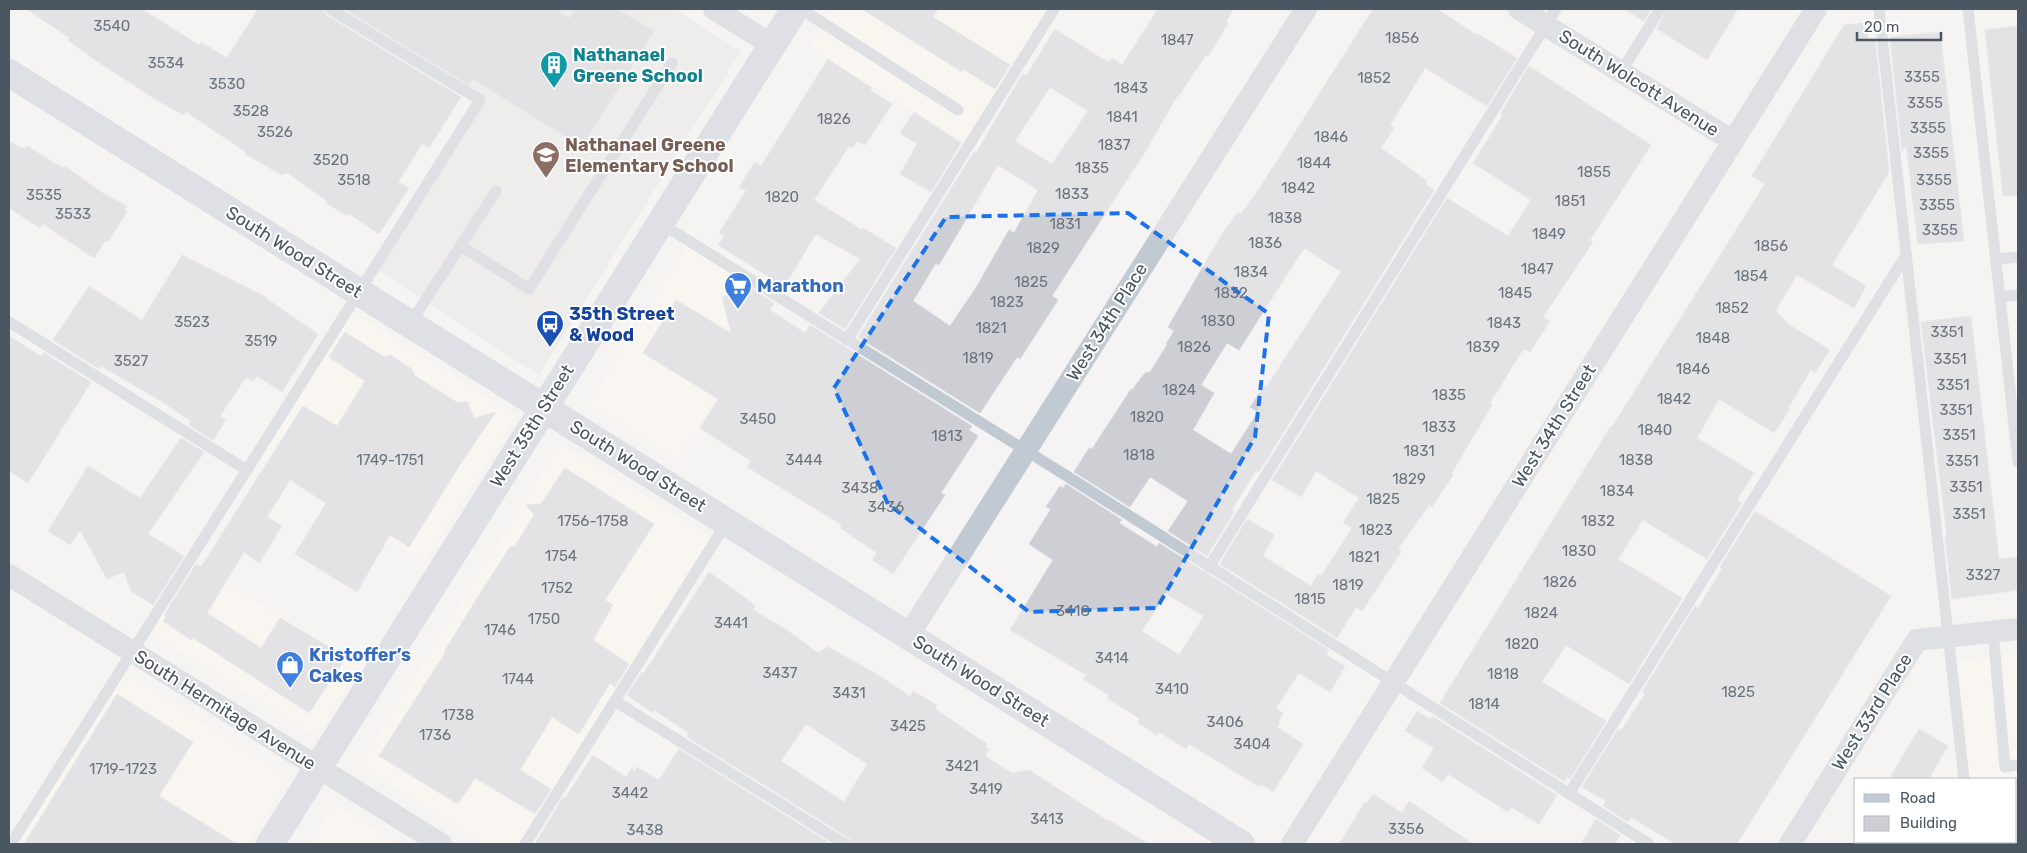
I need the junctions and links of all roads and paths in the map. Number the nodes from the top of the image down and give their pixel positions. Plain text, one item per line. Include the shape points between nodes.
1 (330, 9) edge
2 (714, 9) edge
3 (795, 9) edge
4 (801, 9) edge
5 (1054, 9) edge
6 (1306, 9) edge
7 (1519, 9) edge
8 (1660, 9) edge
9 (1816, 9) edge
10 (1879, 9) edge
11 (1968, 9) edge
12 (1551, 17) edge
13 (772, 45) junction
14 (672, 63) dead end
15 (1621, 72) junction
16 (9, 73) edge
17 (958, 110) dead end
18 (1733, 141) junction
19 (496, 191) dead end
20 (660, 223) junction
21 (461, 246) junction
22 (1906, 255) junction
23 (2018, 258) edge
24 (1997, 259) junction
25 (360, 292) junction
26 (2018, 295) edge
27 (2001, 297) junction
28 (9, 322) edge
29 (410, 324) junction
30 (847, 340) junction
31 (544, 408) junction
32 (1025, 450) junction
33 (2018, 462) edge
34 (246, 470) junction
35 (727, 522) junction
36 (1209, 567) junction
37 (9, 575) edge
38 (2018, 629) edge
39 (1993, 632) junction
40 (908, 636) junction
41 (1948, 637) junction
42 (131, 652) junction
43 (1393, 682) junction
44 (615, 701) junction
45 (2018, 765) edge
46 (318, 768) junction
47 (1964, 778) edge
48 (1569, 794) junction
49 (14, 829) edge
50 (11, 844) edge
51 (270, 844) edge
52 (441, 844) edge
53 (525, 844) edge
54 (845, 844) edge
55 (1241, 844) edge
56 (1292, 844) edge
57 (1649, 844) edge
58 (1790, 844) edge

1 - 25 lane via 480,100
2 - 13 street
3 - 13 street, West 35th Street
4 - 17 lane
5 - 30 lane
6 - 32 street, West 34th Place
7 - 12 street, South Wolcott Avenue
8 - 15 lane
9 - 18 street, West 34th Street
10 - 22 lane
11 - 24 lane
12 - 15 street, South Wolcott Avenue
12 - 36 lane
13 - 20 street, West 35th Street
14 - 21 lane via 529,289
15 - 18 street, South Wolcott Avenue
16 - 25 street, South Wood Street
18 - 43 street, West 34th Street
19 - 21 lane
20 - 30 lane
20 - 31 street, West 35th Street
21 - 29 lane
22 - 41 lane
22 - 48 lane
23 - 24 lane
24 - 27 lane
25 - 29 street, South Wood Street
25 - 34 lane
26 - 27 lane
27 - 33 lane
28 - 34 lane
29 - 31 street, South Wood Street
30 - 32 lane
31 - 35 street, South Wood Street
31 - 46 street, West 35th Street
32 - 36 lane
32 - 40 street, West 34th Place
34 - 42 lane
35 - 40 street, South Wood Street
35 - 44 lane
36 - 43 lane
37 - 42 street, South Hermitage Avenue
38 - 39 street, West 33rd Place
39 - 41 street, West 33rd Place
39 - 45 lane via 2005,767
40 - 55 street, South Wood Street
41 - 47 lane
41 - 58 street, West 33rd Place via 1917,640
42 - 46 street, South Hermitage Avenue
42 - 49 lane
43 - 48 lane
43 - 56 street, West 34th Street
44 - 53 lane
44 - 54 lane
46 - 51 street, West 35th Street
46 - 52 street, South Hermitage Avenue
48 - 57 lane
49 - 50 lane

